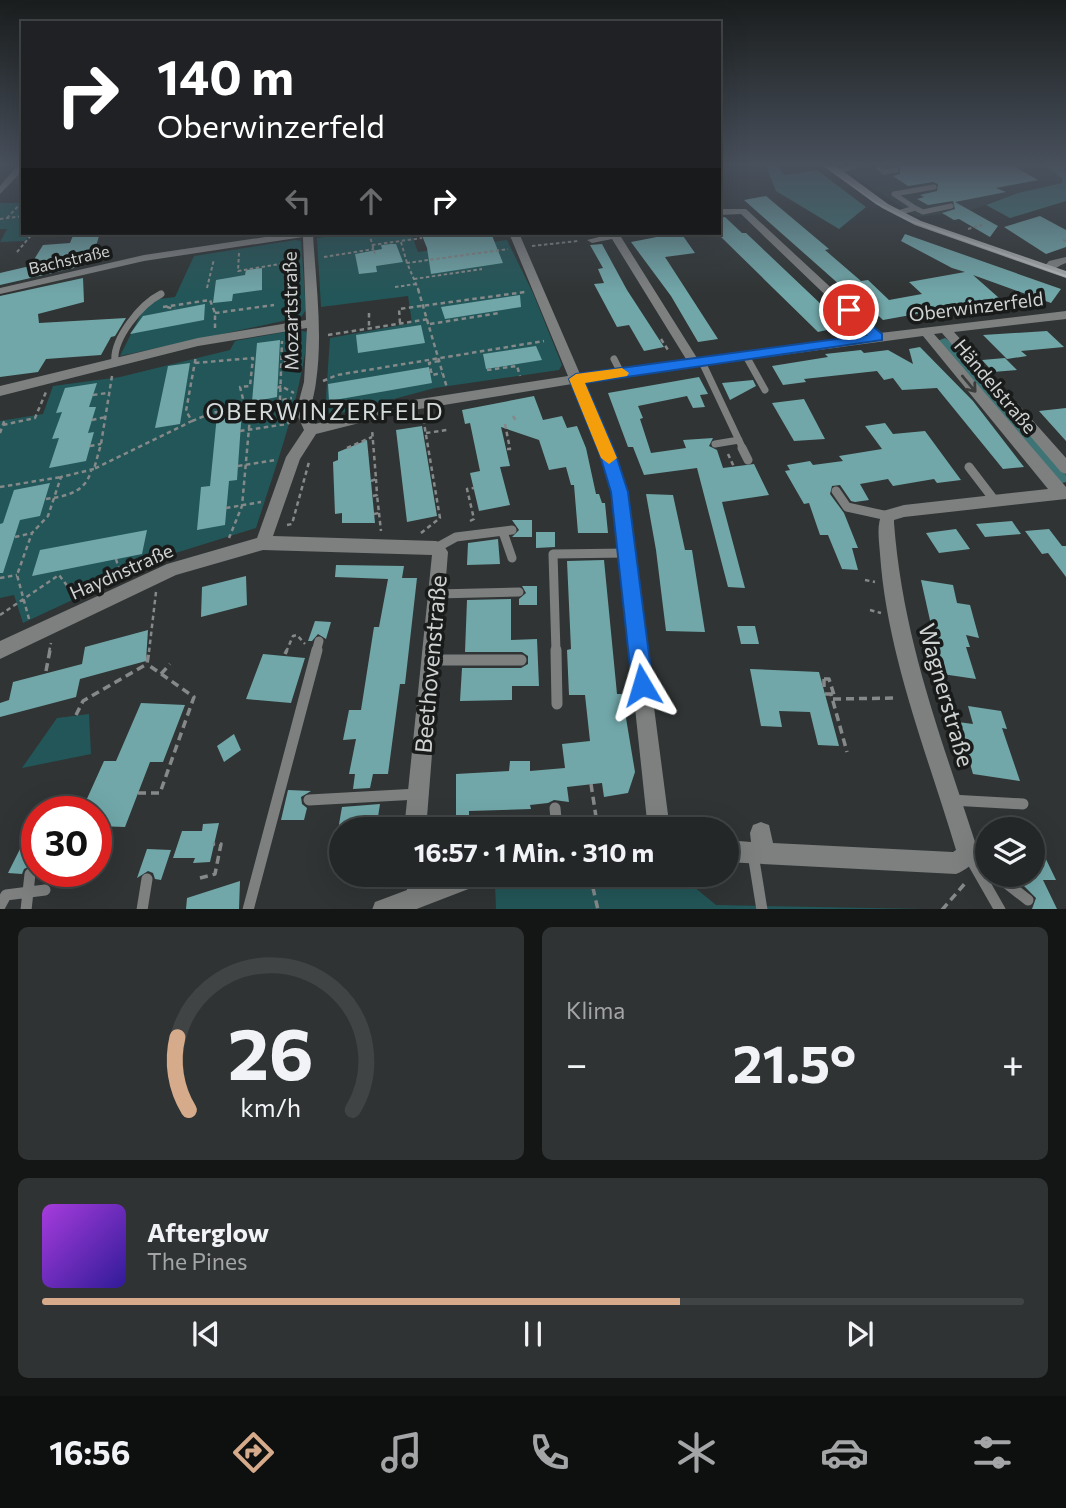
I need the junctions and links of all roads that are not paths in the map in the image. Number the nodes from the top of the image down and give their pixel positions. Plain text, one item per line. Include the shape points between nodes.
1 (890, 208) edge
2 (914, 208) edge
3 (915, 208) edge
4 (940, 208) edge
5 (721, 212) edge
6 (898, 214) junction
7 (295, 235) edge
8 (309, 235) edge
9 (515, 235) edge
10 (620, 235) edge
11 (615, 236) junction
12 (592, 240) road end
13 (1066, 260) edge
14 (1048, 268) junction
15 (1066, 275) edge
16 (0, 291) edge
17 (161, 294) dead end
18 (1066, 315) edge
19 (313, 323) junction
20 (945, 329) junction
21 (925, 331) junction
22 (877, 337) junction
23 (746, 356) junction
24 (614, 359) dead end
25 (698, 362) junction
26 (122, 363) junction
27 (621, 373) junction
28 (576, 379) junction
29 (765, 390) dead end
30 (0, 391) edge
31 (311, 430) junction
32 (739, 440) junction
33 (715, 444) dead end
34 (748, 460) dead end
35 (969, 467) dead end
36 (1066, 468) edge
37 (836, 491) dead end
38 (1063, 493) edge
39 (995, 501) junction
40 (888, 516) junction
41 (263, 543) junction
42 (438, 550) junction
43 (627, 553) junction
44 (512, 558) dead end
45 (519, 592) dead end
46 (436, 594) junction
47 (319, 641) dead end
48 (0, 650) edge
49 (431, 660) junction
50 (521, 660) dead end
51 (557, 704) dead end
52 (418, 794) junction
53 (309, 800) dead end
54 (951, 800) junction
55 (1023, 804) dead end
56 (555, 808) dead end
57 (416, 817) edge
58 (556, 817) edge
59 (657, 817) edge
60 (759, 847) junction
61 (739, 849) edge
62 (968, 854) junction
63 (975, 859) edge
64 (147, 879) dead end
65 (27, 887) edge
66 (415, 887) edge
67 (1011, 887) edge
68 (45, 890) dead end
69 (26, 892) junction
70 (1028, 900) dead end
71 (0, 906) edge
72 (26, 909) edge
73 (142, 909) edge
74 (248, 909) edge
75 (383, 909) edge
76 (762, 909) edge
77 (1000, 909) edge

1 - 6 street
2 - 6 lane
3 - 4 lane via 923,212
5 - 22 street via 743,211
6 - 14 street
7 - 16 street, Bachstraße via 145,258
8 - 19 street, Mozartstraße
9 - 28 street
10 - 11 street
11 - 12 street
11 - 25 street
13 - 14 street
14 - 15 street
17 - 26 lane via 142,303 134,314 114,356
18 - 20 street, Oberwinzerfeld
19 - 26 street via 252,329
19 - 31 street, Mozartstraße via 303,412
20 - 21 street, Oberwinzerfeld
20 - 36 street, Händelstraße
21 - 22 street, Oberwinzerfeld
21 -> 38 street, Händelstraße
22 - 23 street, Oberwinzerfeld
23 - 25 street, Oberwinzerfeld
23 - 29 lane
24 - 27 lane
25 - 27 street, Oberwinzerfeld
25 - 32 lane
26 - 30 street
27 - 28 street, Oberwinzerfeld
28 - 31 street, Oberwinzerfeld via 420,404
28 - 43 street via 615,474
31 - 41 street via 293,457
32 - 33 lane
32 - 34 lane
35 - 39 lane
37 - 40 lane via 847,507
38 - 39 street
39 - 40 street
40 - 54 street, Wagnerstraße via 886,532 899,624
41 - 42 street, Beethovenstraße via 382,544
41 - 48 street, Haydnstraße via 159,575
42 - 44 lane via 456,537 508,531
42 - 46 street, Beethovenstraße
43 - 51 lane via 553,554
43 - 59 street
45 - 46 lane
46 - 49 street, Beethovenstraße
47 - 74 lane
49 - 50 lane
49 - 52 street, Beethovenstraße
52 - 53 lane
52 - 57 street, Beethovenstraße
54 - 55 lane
54 - 62 street, Wagnerstraße
56 - 58 lane
60 - 61 street
60 - 62 street via 956,863
60 - 76 lane
62 - 63 lane
62 - 77 lane
64 - 73 lane
65 - 69 lane
66 - 75 street
67 - 70 lane
68 - 69 lane
69 - 71 lane via 6,895
69 - 72 lane

